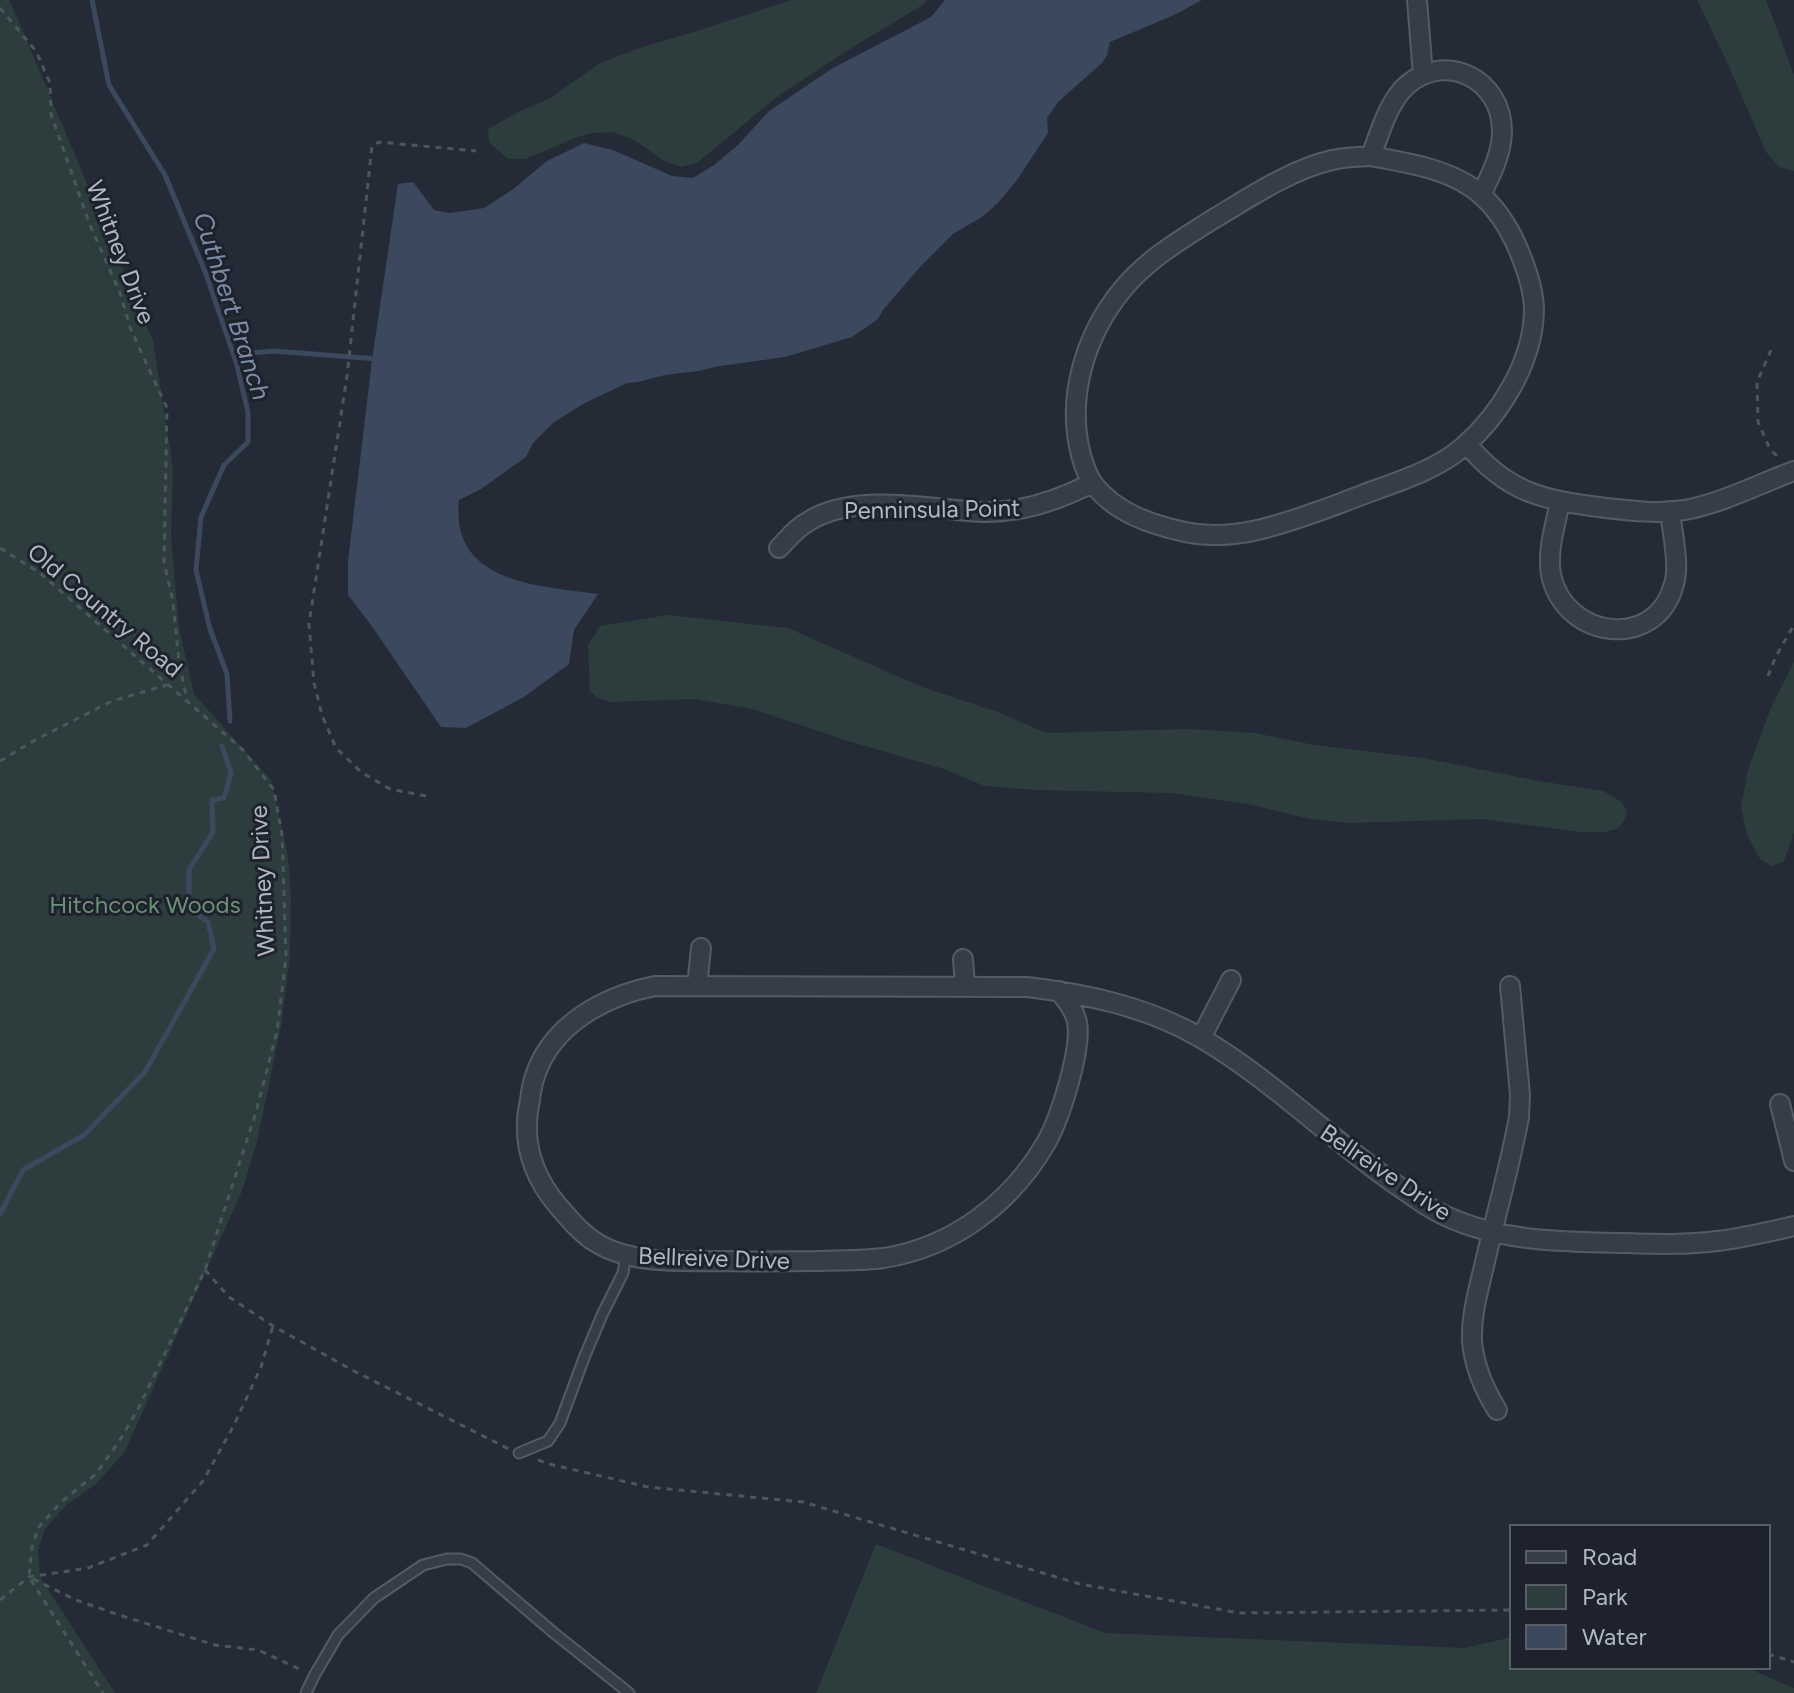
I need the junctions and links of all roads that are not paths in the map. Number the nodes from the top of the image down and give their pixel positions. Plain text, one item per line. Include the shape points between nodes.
1 (1417, 0) edge
2 (1423, 75) junction
3 (1371, 156) junction
4 (1481, 195) junction
5 (1467, 444) junction
6 (1794, 471) edge
7 (1092, 483) junction
8 (1560, 502) junction
9 (1670, 511) junction
10 (779, 548) dead end
11 (701, 948) dead end
12 (963, 959) dead end
13 (1231, 980) dead end
14 (697, 986) junction
15 (965, 986) junction
16 (1510, 986) dead end
17 (1059, 991) junction
18 (1201, 1038) junction
19 (1780, 1104) dead end
20 (1794, 1161) edge
21 (1794, 1226) edge
22 (1492, 1231) junction
23 (626, 1255) junction
24 (1497, 1410) dead end
25 (519, 1453) road end
26 (306, 1693) edge
27 (629, 1693) edge

1 - 2 street
2 - 3 street via 1395,101
2 - 4 street via 1466,74 1486,87 1498,105 1501,143
3 - 4 street via 1425,166
3 - 7 street via 1333,160 1279,181 1175,243 1123,288 1100,324 1079,383 1075,426
4 - 5 street via 1512,236 1534,310 1513,385
5 - 7 street via 1411,476 1252,531 1194,534 1156,525
5 - 8 street via 1512,485
6 - 9 street via 1706,505
7 - 10 street, Penninsula Point via 1009,511 889,505 834,511 807,522
8 - 9 street
8 - 9 street via 1550,549 1556,590 1580,619 1614,629 1647,621 1670,596 1676,574
11 - 14 street
12 - 15 street
13 - 18 street
14 - 15 street, Bellreive Drive
14 - 23 street, Bellreive Drive via 645,988 600,1004 568,1027 535,1076 526,1129 538,1177 586,1236
15 - 17 street, Bellreive Drive
16 - 22 street via 1519,1117
17 - 18 street, Bellreive Drive via 1150,1014
17 - 23 street, Bellreive Drive via 1078,1024 1073,1066 1057,1120 1023,1176 970,1225 906,1253 860,1260 688,1261
18 - 22 street, Bellreive Drive via 1434,1210
19 - 20 street
21 - 22 street, Bellreive Drive via 1682,1244 1533,1239
22 - 24 street via 1472,1342 1485,1390
23 - 25 lane via 560,1423 548,1441
26 - 27 lane via 338,1635 374,1598 423,1565 447,1559 472,1563

